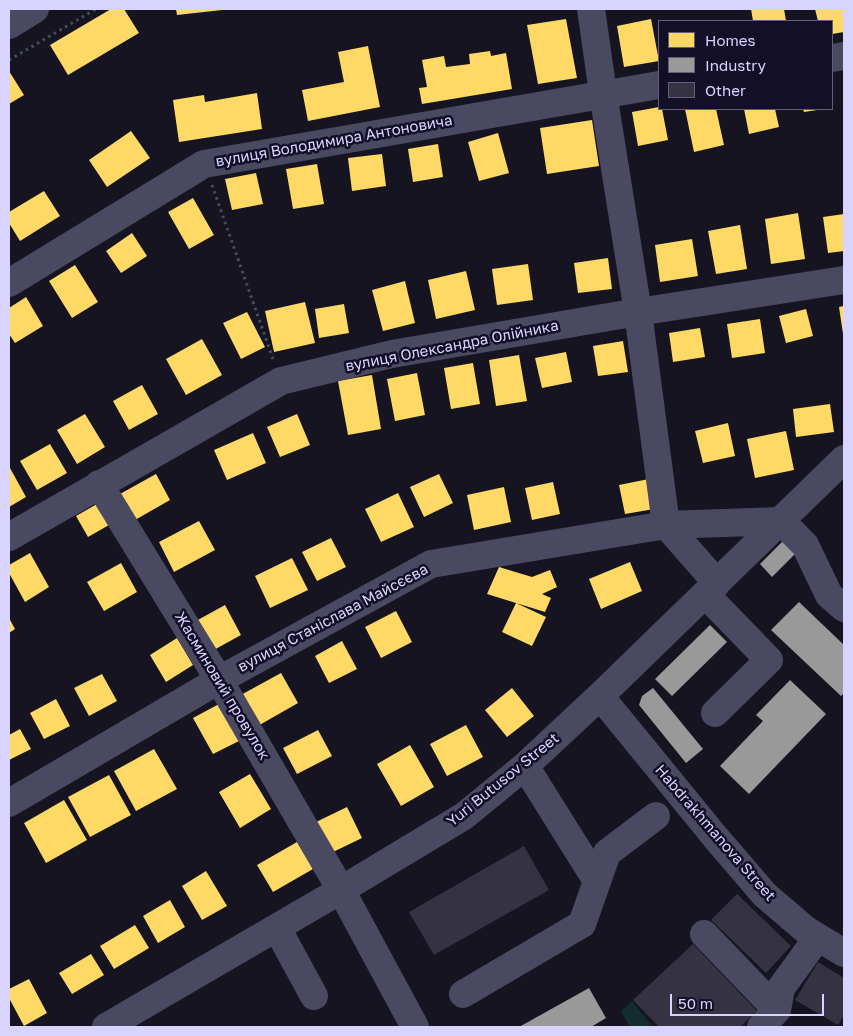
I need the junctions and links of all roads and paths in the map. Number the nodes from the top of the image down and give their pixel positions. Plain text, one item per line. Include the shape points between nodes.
1 (35, 9) edge
2 (96, 9) edge
3 (591, 9) edge
4 (9, 25) edge
5 (9, 60) edge
6 (658, 85) edge
7 (602, 93) junction
8 (204, 164) junction
9 (844, 280) edge
10 (9, 283) edge
11 (638, 312) junction
12 (281, 381) junction
13 (844, 459) edge
14 (99, 484) junction
15 (781, 521) junction
16 (666, 525) junction
17 (9, 537) edge
18 (711, 588) junction
19 (844, 608) edge
20 (219, 680) junction
21 (600, 696) junction
22 (715, 713) dead end
23 (526, 766) junction
24 (9, 804) edge
25 (656, 816) dead end
26 (597, 881) junction
27 (342, 890) junction
28 (277, 928) junction
29 (704, 934) dead end
30 (818, 937) junction
31 (844, 953) edge
32 (463, 994) dead end
33 (314, 996) dead end
34 (769, 1019) edge
35 (106, 1027) edge
36 (415, 1027) edge

1 - 4 street
2 - 5 path
3 - 7 street
6 - 7 street, вулиця Володимира Антоновича
7 - 8 street, вулиця Володимира Антоновича
7 - 11 street
8 - 10 street, вулиця Володимира Антоновича
8 - 12 path
9 - 11 street, вулиця Олександра Олійника
11 - 12 street, вулиця Олександра Олійника via 392,354
11 - 16 street
12 - 14 street, вулиця Олександра Олійника
13 - 15 street, Yuri Butusov Street
14 - 17 street, вулиця Олександра Олійника
14 - 20 street, Жасминовий провулок
15 - 16 street, вулиця Станіслава Майсєєва
15 - 18 street, Yuri Butusov Street
15 - 19 street via 805,545 829,595
16 - 18 street
16 - 20 street, вулиця Станіслава Майсєєва via 431,564
18 - 21 street, Yuri Butusov Street
18 - 22 street via 769,660
20 - 24 street, вулиця Станіслава Майсєєва
20 - 27 street, Жасминовий провулок
21 - 23 street, Yuri Butusov Street
21 - 30 street, Habdrakhmanova Street via 765,895
23 - 26 street
23 - 27 street, Yuri Butusov Street via 464,816
25 - 26 street via 607,853
26 - 32 street via 582,924
27 - 28 street, Yuri Butusov Street
27 - 36 street, Жасминовий провулок
28 - 33 street
28 - 35 street, Yuri Butusov Street
29 - 34 street
30 - 31 street, Habdrakhmanova Street
30 - 34 street via 781,988

